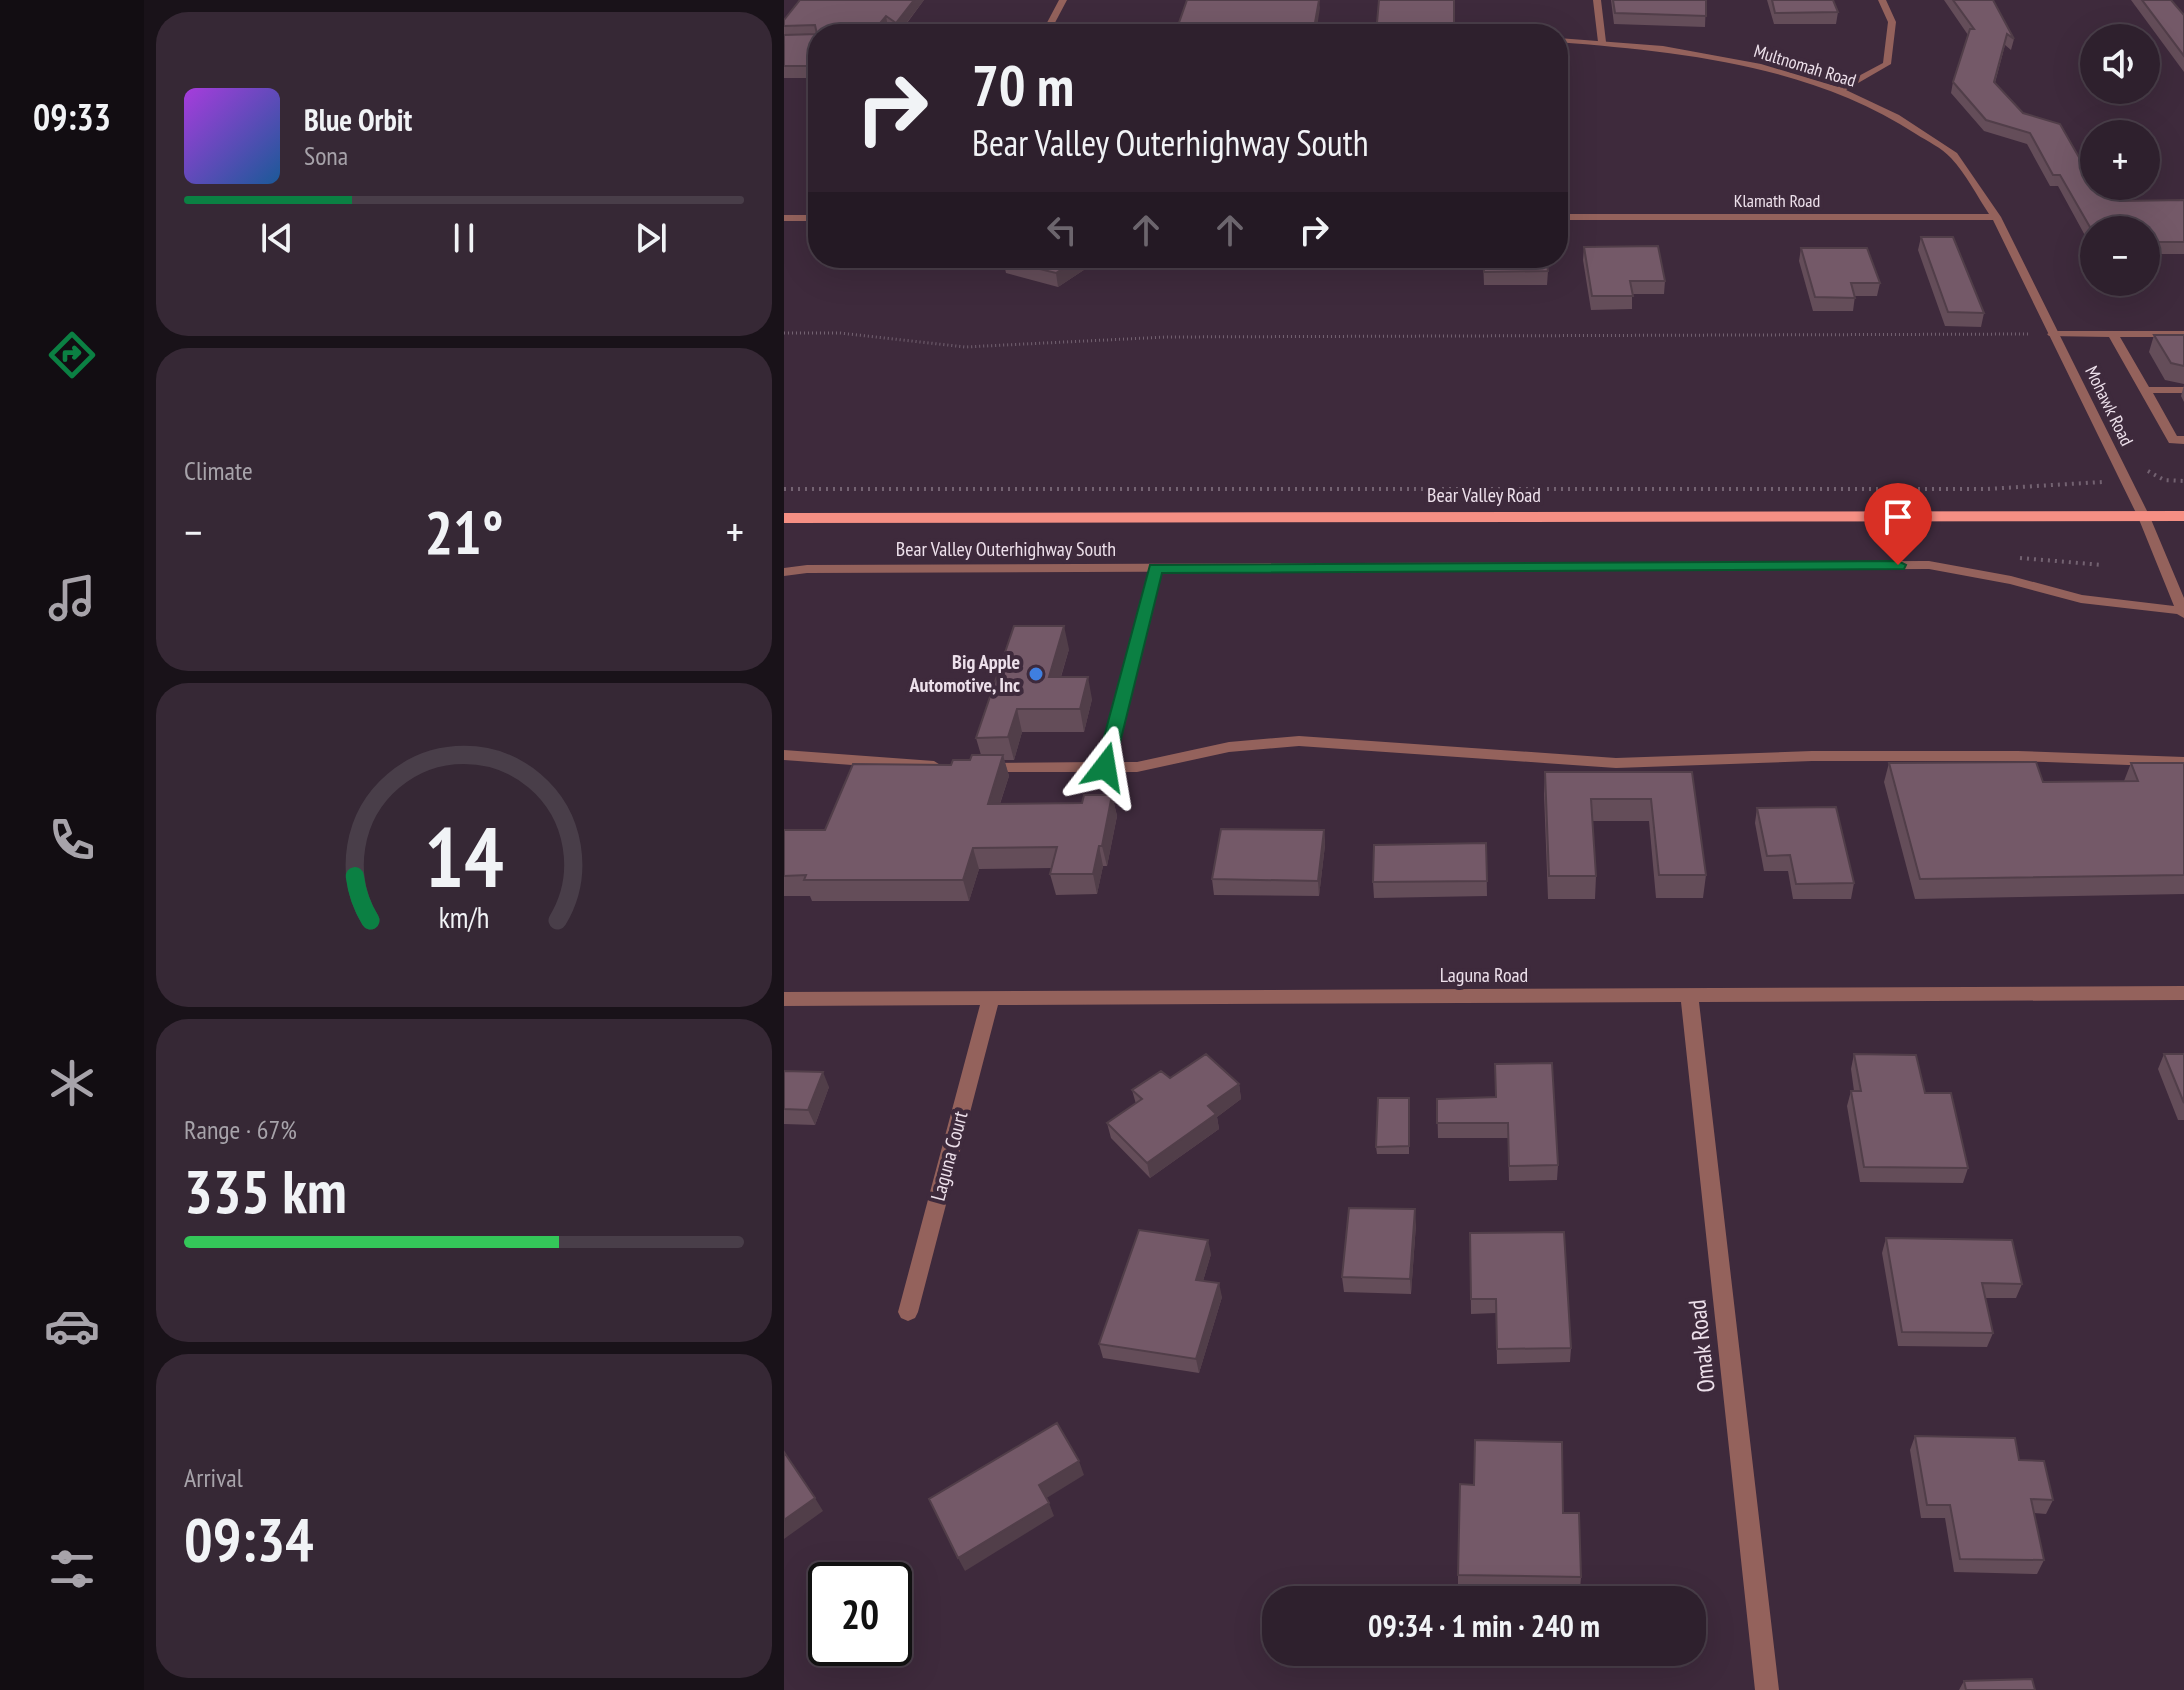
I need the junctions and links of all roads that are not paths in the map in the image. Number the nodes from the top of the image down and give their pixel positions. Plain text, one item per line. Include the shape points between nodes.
1 (1063, 0) edge
2 (1597, 0) edge
3 (1882, 0) edge
4 (1050, 24) edge
5 (1568, 40) edge
6 (1602, 42) junction
7 (1839, 90) junction
8 (1568, 217) edge
9 (1996, 217) junction
10 (784, 218) edge
11 (808, 218) edge
12 (2053, 334) junction
13 (2113, 334) junction
14 (2184, 334) edge
15 (2145, 390) junction
16 (2184, 390) edge
17 (2184, 440) edge
18 (2184, 516) edge
19 (2144, 517) junction
20 (784, 518) edge
21 (1156, 568) junction
22 (784, 572) edge
23 (2184, 612) edge
24 (784, 755) edge
25 (2184, 762) edge
26 (954, 767) edge
27 (1105, 767) junction
28 (970, 768) edge
29 (2184, 993) edge
30 (1689, 995) junction
31 (784, 999) edge
32 (990, 1000) junction
33 (908, 1312) dead end
34 (1767, 1690) edge

1 - 4 street
2 - 6 street
3 - 7 street via 1892,22 1887,64
5 - 6 street, Multnomah Road
6 - 7 street, Multnomah Road via 1714,56
7 - 9 street, Multnomah Road via 1896,117 1954,155
8 - 9 street, Klamath Road
9 - 12 street, Mohawk Road
10 - 11 street
12 - 13 street
12 - 19 street, Mohawk Road
13 - 14 street
13 - 15 street
15 - 16 street
15 - 17 street via 2173,440
18 - 19 main road, Bear Valley Road
19 - 20 main road, Bear Valley Road
19 - 23 street, Mohawk Road
21 - 22 street, Bear Valley Outerhighway South
21 - 23 street, Bear Valley Outerhighway South via 1929,565 2081,599
21 - 27 street
24 - 26 street
25 - 27 street via 1812,756 1616,763 1299,741 1229,747 1137,767
27 - 28 street
29 - 30 street, Laguna Road
30 - 32 street, Laguna Road
30 - 34 street, Omak Road
31 - 32 street, Laguna Road
32 - 33 street, Laguna Court

